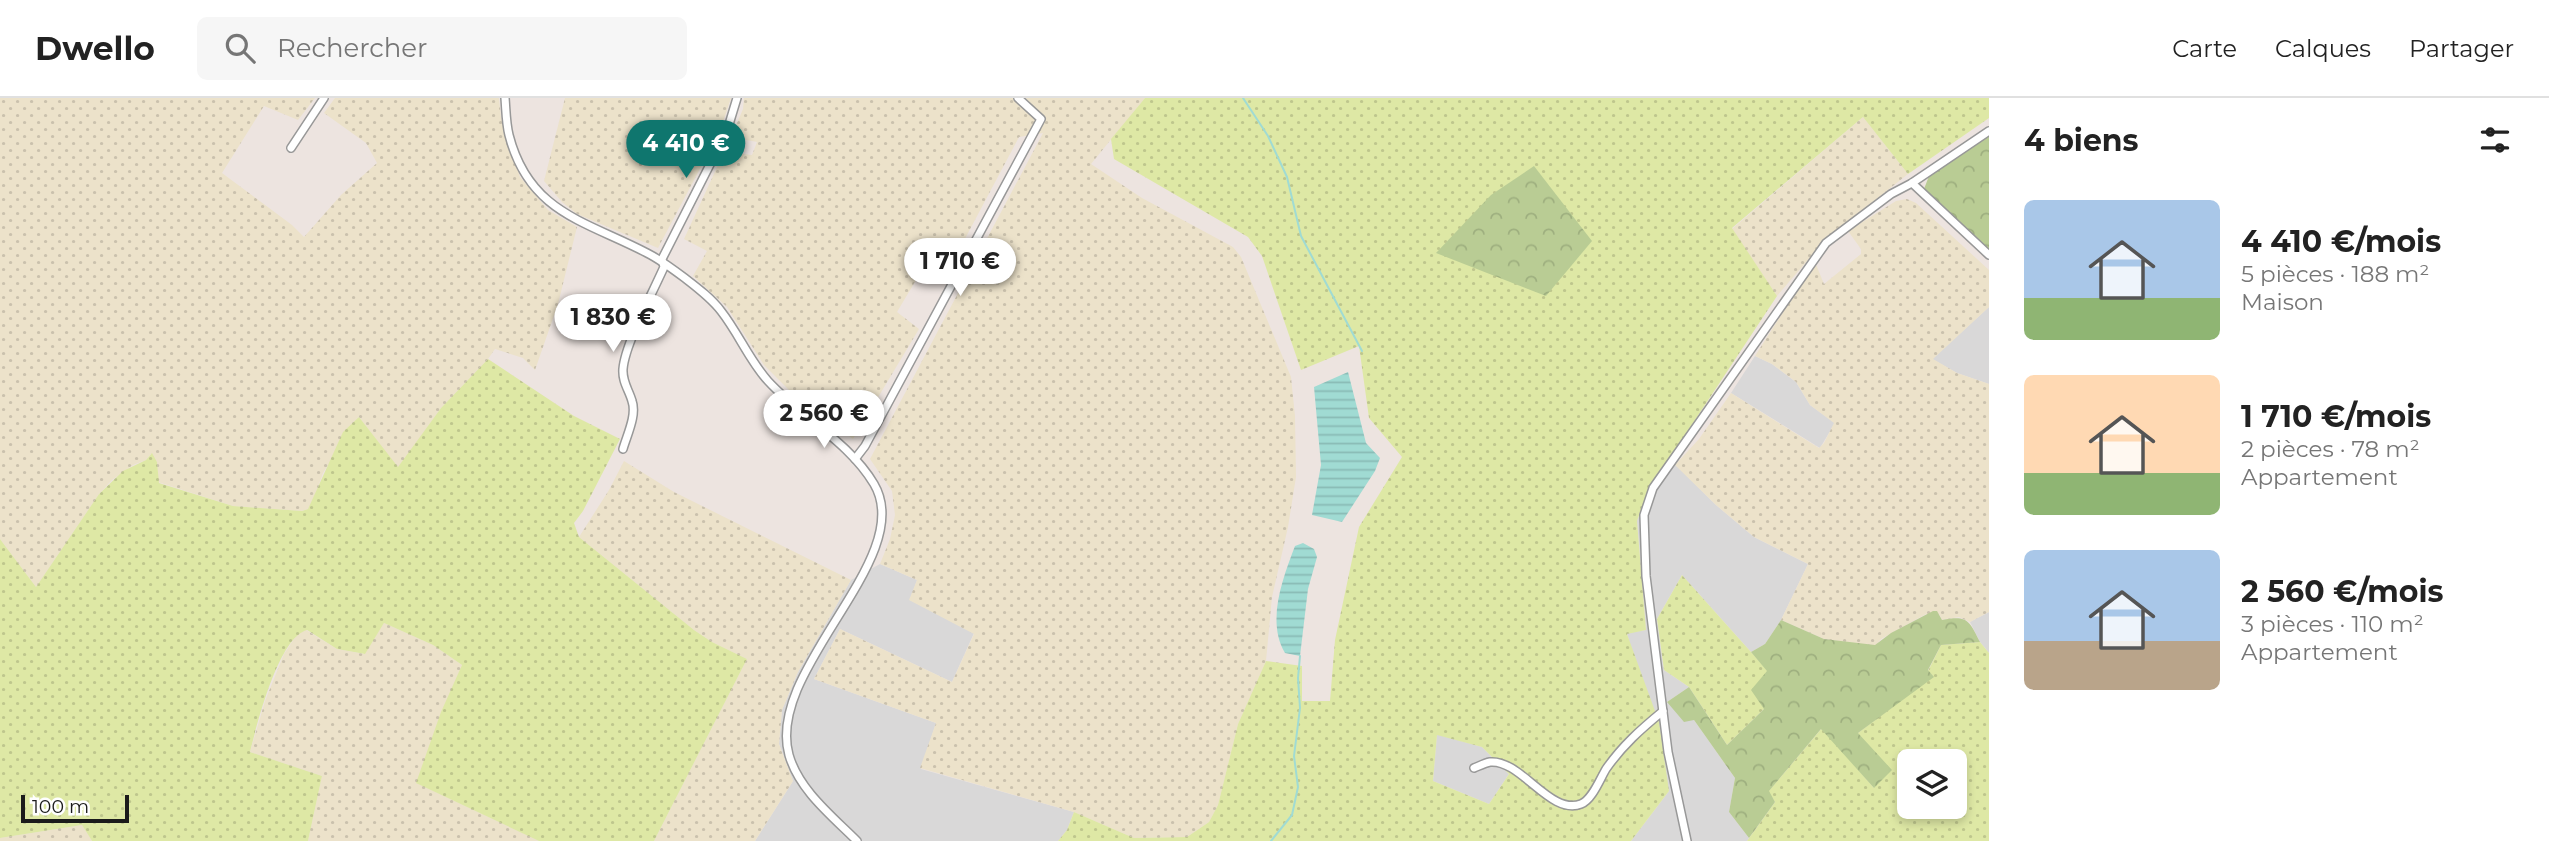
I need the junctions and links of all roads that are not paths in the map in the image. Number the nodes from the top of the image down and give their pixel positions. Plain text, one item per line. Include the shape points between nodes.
1 (324, 98) edge
2 (505, 98) edge
3 (737, 98) edge
4 (1018, 98) edge
5 (1989, 131) edge
6 (290, 148) dead end
7 (1912, 183) junction
8 (1989, 255) edge
9 (663, 262) junction
10 (623, 449) dead end
11 (856, 459) junction
12 (1662, 711) junction
13 (1474, 768) dead end
14 (857, 841) edge
15 (1686, 841) edge

1 - 6 street
2 - 9 street via 508,132 524,171 540,193 579,222
3 - 9 street via 727,131
4 - 11 street via 1041,119
5 - 7 street
7 - 8 street
7 - 12 street via 1826,243 1653,488 1644,515 1644,542
9 - 10 street via 623,368 634,406
9 - 11 street via 715,304 770,383
11 - 14 street via 878,492 881,533 873,556 803,679 786,733 789,755 801,781
12 - 13 street via 1633,734 1586,801 1578,805 1552,798 1506,765 1490,762
12 - 15 street

